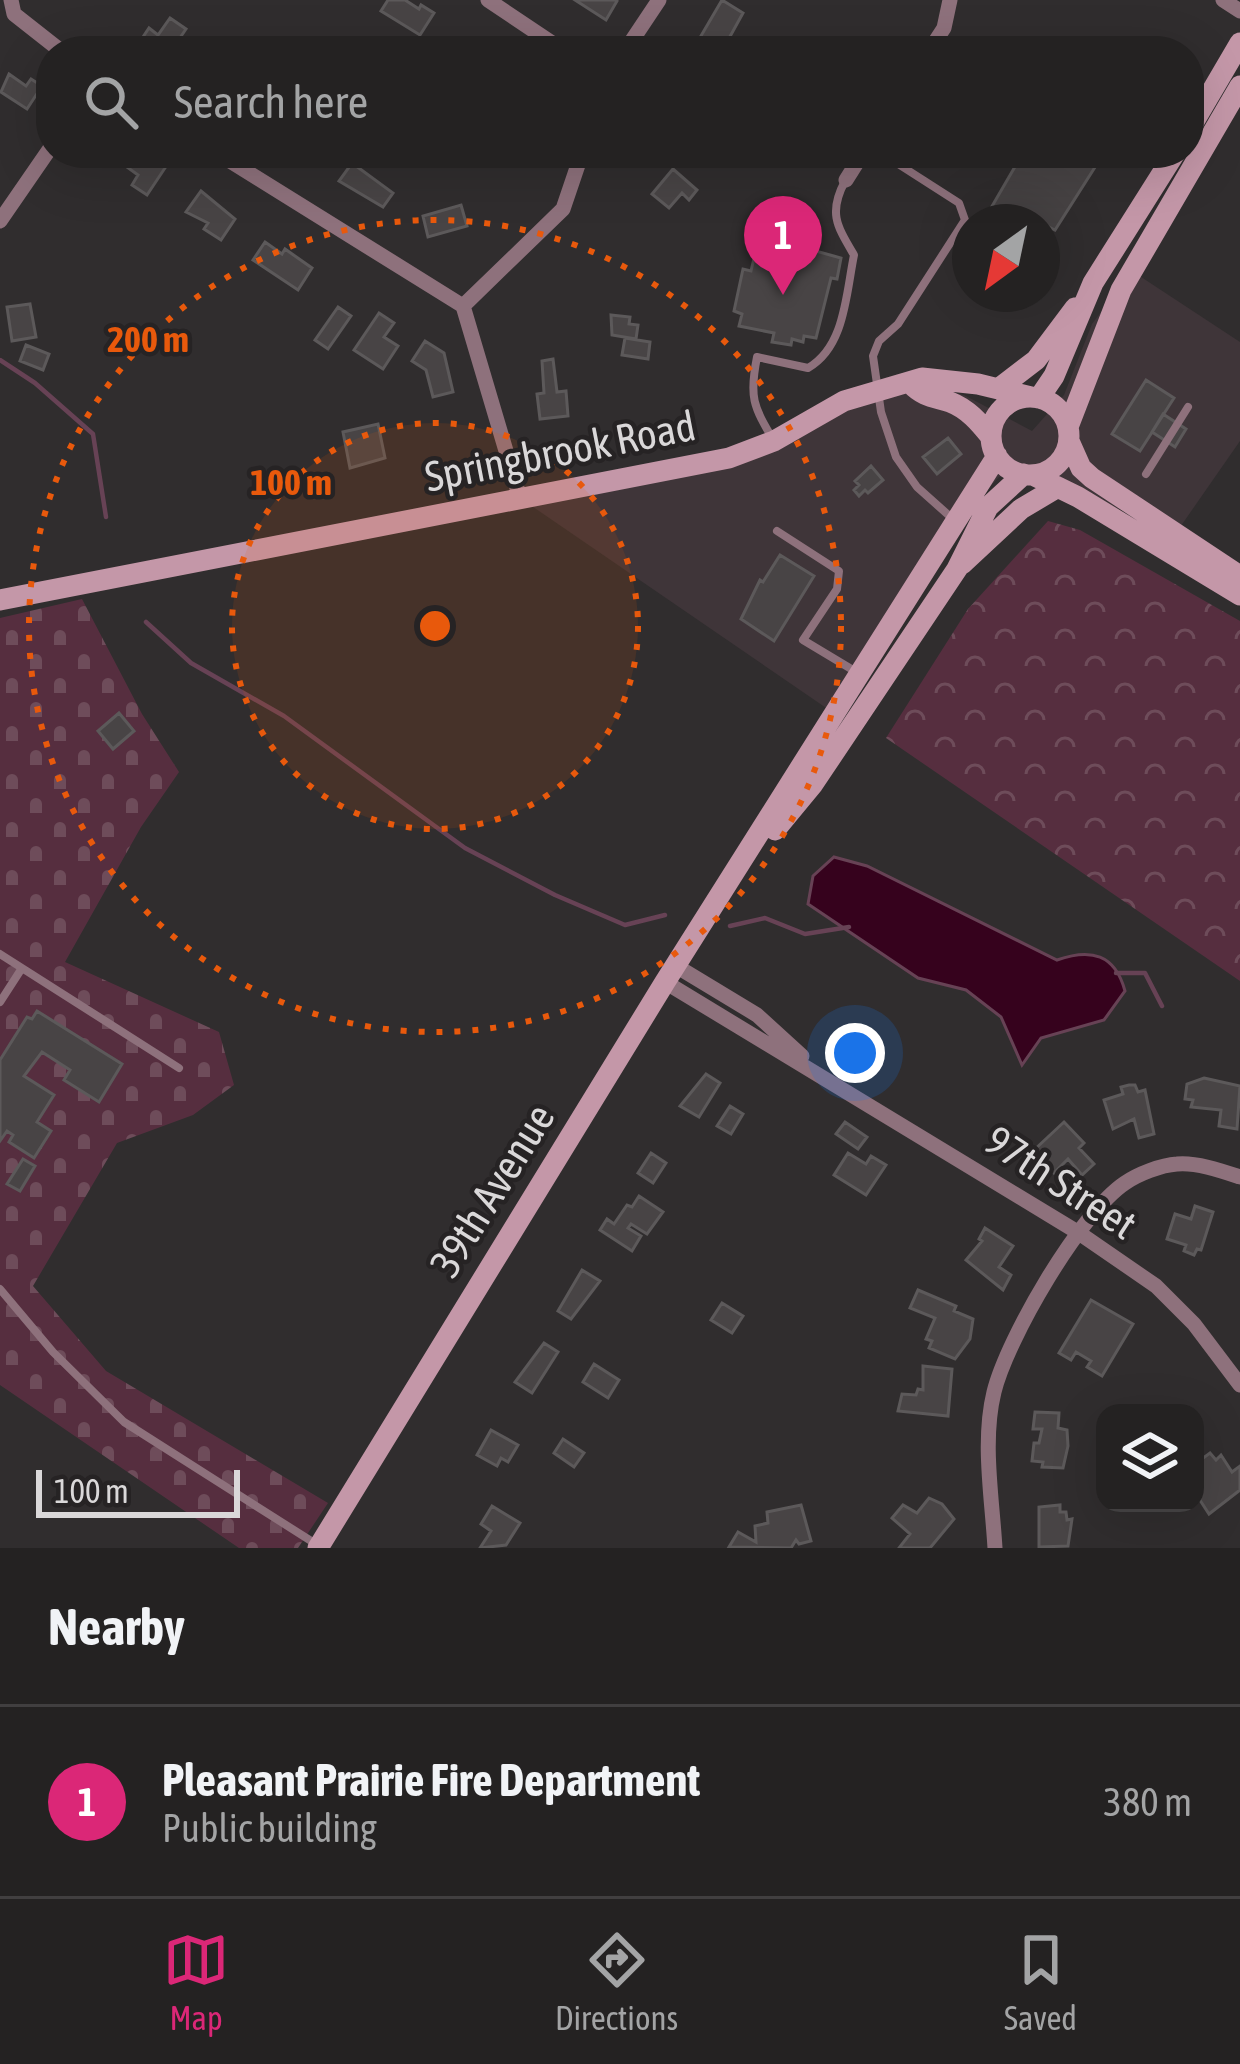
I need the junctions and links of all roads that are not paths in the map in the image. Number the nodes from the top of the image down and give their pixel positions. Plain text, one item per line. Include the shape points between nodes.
1 (11, 0) edge
2 (488, 0) edge
3 (659, 0) edge
4 (950, 0) edge
5 (1223, 0) edge
6 (1240, 11) edge
7 (43, 36) edge
8 (542, 36) edge
9 (635, 36) edge
10 (939, 36) edge
11 (1240, 43) edge
12 (1240, 86) edge
13 (1204, 104) edge
14 (1204, 148) edge
15 (36, 168) edge
16 (241, 168) edge
17 (577, 168) edge
18 (854, 168) edge
19 (904, 168) edge
20 (1166, 168) edge
21 (1192, 168) edge
22 (846, 180) joint
23 (0, 221) edge
24 (1093, 284) junction
25 (463, 306) junction
26 (911, 384) junction
27 (877, 389) junction
28 (998, 389) junction
29 (1035, 398) junction
30 (1187, 407) dead end
31 (1068, 434) junction
32 (774, 441) junction
33 (994, 446) junction
34 (1145, 474) dead end
35 (1029, 475) junction
36 (1058, 487) junction
37 (520, 498) junction
38 (956, 520) junction
39 (777, 531) dead end
40 (957, 569) junction
41 (1240, 576) edge
42 (1240, 595) edge
43 (0, 600) edge
44 (860, 674) junction
45 (734, 874) junction
46 (0, 954) edge
47 (22, 968) junction
48 (670, 974) junction
49 (0, 1002) edge
50 (179, 1068) dead end
51 (1240, 1177) edge
52 (1079, 1233) junction
53 (0, 1289) edge
54 (1240, 1385) edge
55 (318, 1547) edge
56 (995, 1548) edge

1 - 7 street via 14,14
2 - 8 street
3 - 9 street
4 - 10 street
5 - 6 street
11 - 13 main road
12 - 14 main road
15 - 23 street
16 - 25 street
17 - 25 street via 563,209
18 - 22 street
19 - 27 lane via 959,203 964,220 898,324 879,340
20 - 24 main road
21 - 31 main road via 1121,290
22 - 32 lane via 834,201 854,255 834,344 808,368 757,357 750,391
24 - 28 main road via 1036,359
24 - 29 main road via 1054,376
25 - 37 street
26 - 27 main road, Springbrook Road
26 - 28 main road, Springbrook Road via 922,378
26 - 33 main road via 974,416
27 - 32 main road, Springbrook Road
27 - 38 lane via 896,457
28 - 29 main road, Springbrook Road
29 - 31 main road via 1054,406
29 - 33 main road via 998,413
30 - 34 lane
31 - 35 main road via 1057,464
31 - 41 main road via 1092,478
32 - 37 main road, Springbrook Road via 706,463
33 - 35 main road via 1008,469
33 - 38 main road, 39th Avenue
35 - 36 main road
35 - 40 main road, 39th Avenue via 988,507
36 - 40 main road via 1021,509
36 - 42 main road
37 - 43 main road, Springbrook Road
38 - 44 main road, 39th Avenue
39 - 44 lane via 838,571 837,589 803,640
40 - 45 main road, 39th Avenue via 813,784
44 - 45 main road, 39th Avenue
45 - 48 main road, 39th Avenue
46 - 47 lane
47 - 49 lane
47 - 50 lane
48 - 52 street, 97th Street
48 - 55 main road, 39th Avenue
51 - 52 street via 1179,1163 1150,1172 1126,1182
52 - 54 street, 97th Street via 1156,1286
52 - 56 street via 1028,1314 994,1390 988,1425
53 - 55 lane via 124,1422

